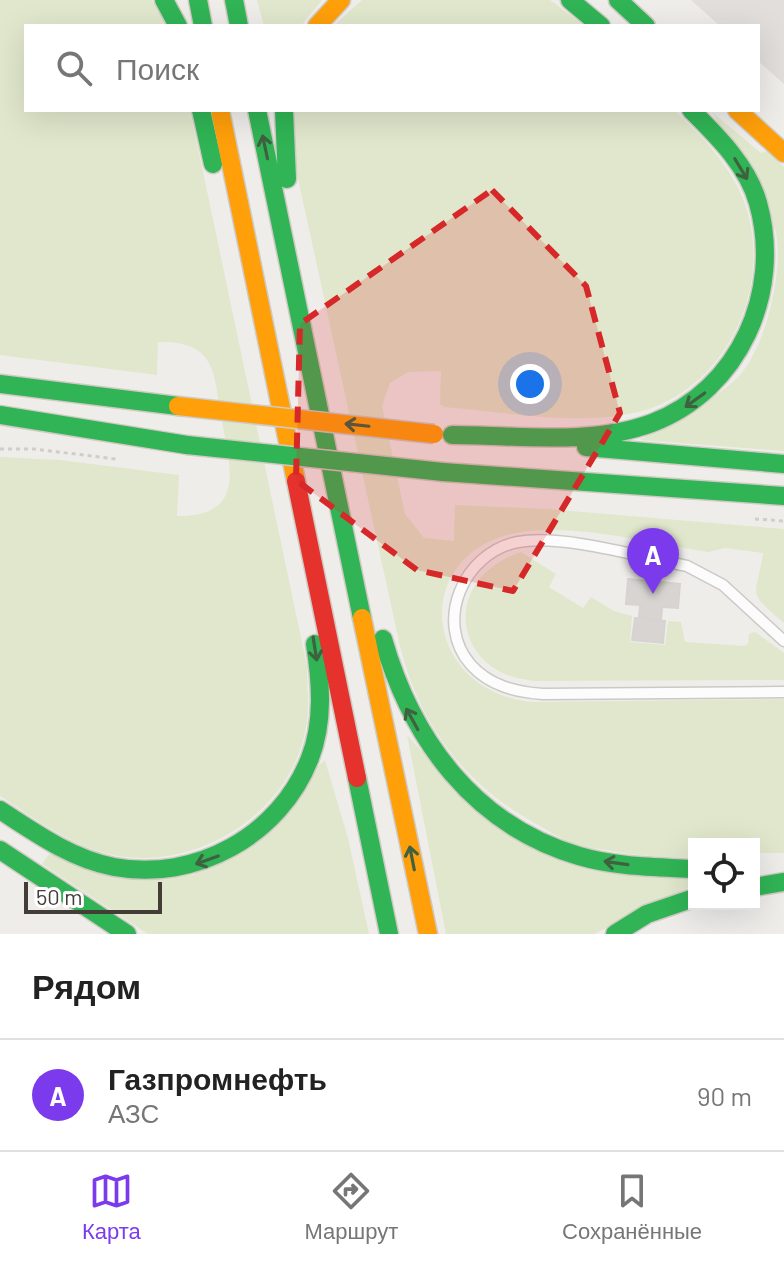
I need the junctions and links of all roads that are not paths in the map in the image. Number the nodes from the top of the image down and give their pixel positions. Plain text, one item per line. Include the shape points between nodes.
1 (164, 0) edge
2 (198, 0) edge
3 (234, 0) edge
4 (341, 0) edge
5 (570, 0) edge
6 (618, 0) edge
7 (177, 24) edge
8 (203, 24) edge
9 (239, 24) edge
10 (319, 24) edge
11 (599, 24) edge
12 (644, 24) edge
13 (201, 112) edge
14 (220, 112) edge
15 (257, 112) edge
16 (284, 112) edge
17 (693, 112) edge
18 (739, 112) edge
19 (784, 153) edge
20 (264, 325) junction
21 (306, 330) junction
22 (0, 373) edge
23 (0, 384) edge
24 (123, 400) junction
25 (0, 415) edge
26 (0, 434) edge
27 (112, 434) junction
28 (443, 434) junction
29 (784, 464) edge
30 (607, 485) junction
31 (784, 496) edge
32 (784, 508) edge
33 (354, 565) junction
34 (316, 572) junction
35 (784, 641) edge
36 (784, 692) edge
37 (0, 810) edge
38 (0, 850) edge
39 (688, 869) edge
40 (760, 871) edge
41 (784, 872) edge
42 (784, 882) edge
43 (760, 886) edge
44 (688, 900) edge
45 (127, 934) edge
46 (389, 934) edge
47 (428, 934) edge
48 (615, 934) edge

1 - 7 main road
2 - 8 main road
3 - 9 main road
4 - 10 main road
5 - 11 main road
6 - 12 main road
13 - 20 main road via 244,285
14 - 20 main road
21 -> 15 main road
16 - 21 main road via 286,175 305,273
17 -> 28 main road via 734,157 762,217 766,287 738,356 701,398 653,423 598,433
18 - 19 main road
20 - 34 main road
21 - 33 main road
22 - 24 main road
23 - 24 main road
28 -> 24 main road, bridge
25 - 27 main road
26 - 27 main road
27 - 30 main road, bridge
28 - 29 main road
30 - 31 main road
30 - 32 main road
39 -> 33 main road via 575,855 511,824 471,794 435,755 405,706 376,608
47 -> 33 main road
34 -> 37 main road via 311,624 319,723 314,744 293,792 248,839 193,865 116,868 58,847
34 - 46 main road
35 - 36 lane via 708,574 552,541 517,542 488,555 466,577 455,608 463,654 484,676 509,689 543,694
38 - 45 main road
40 - 41 main road
42 - 43 main road
44 - 48 main road via 647,914

